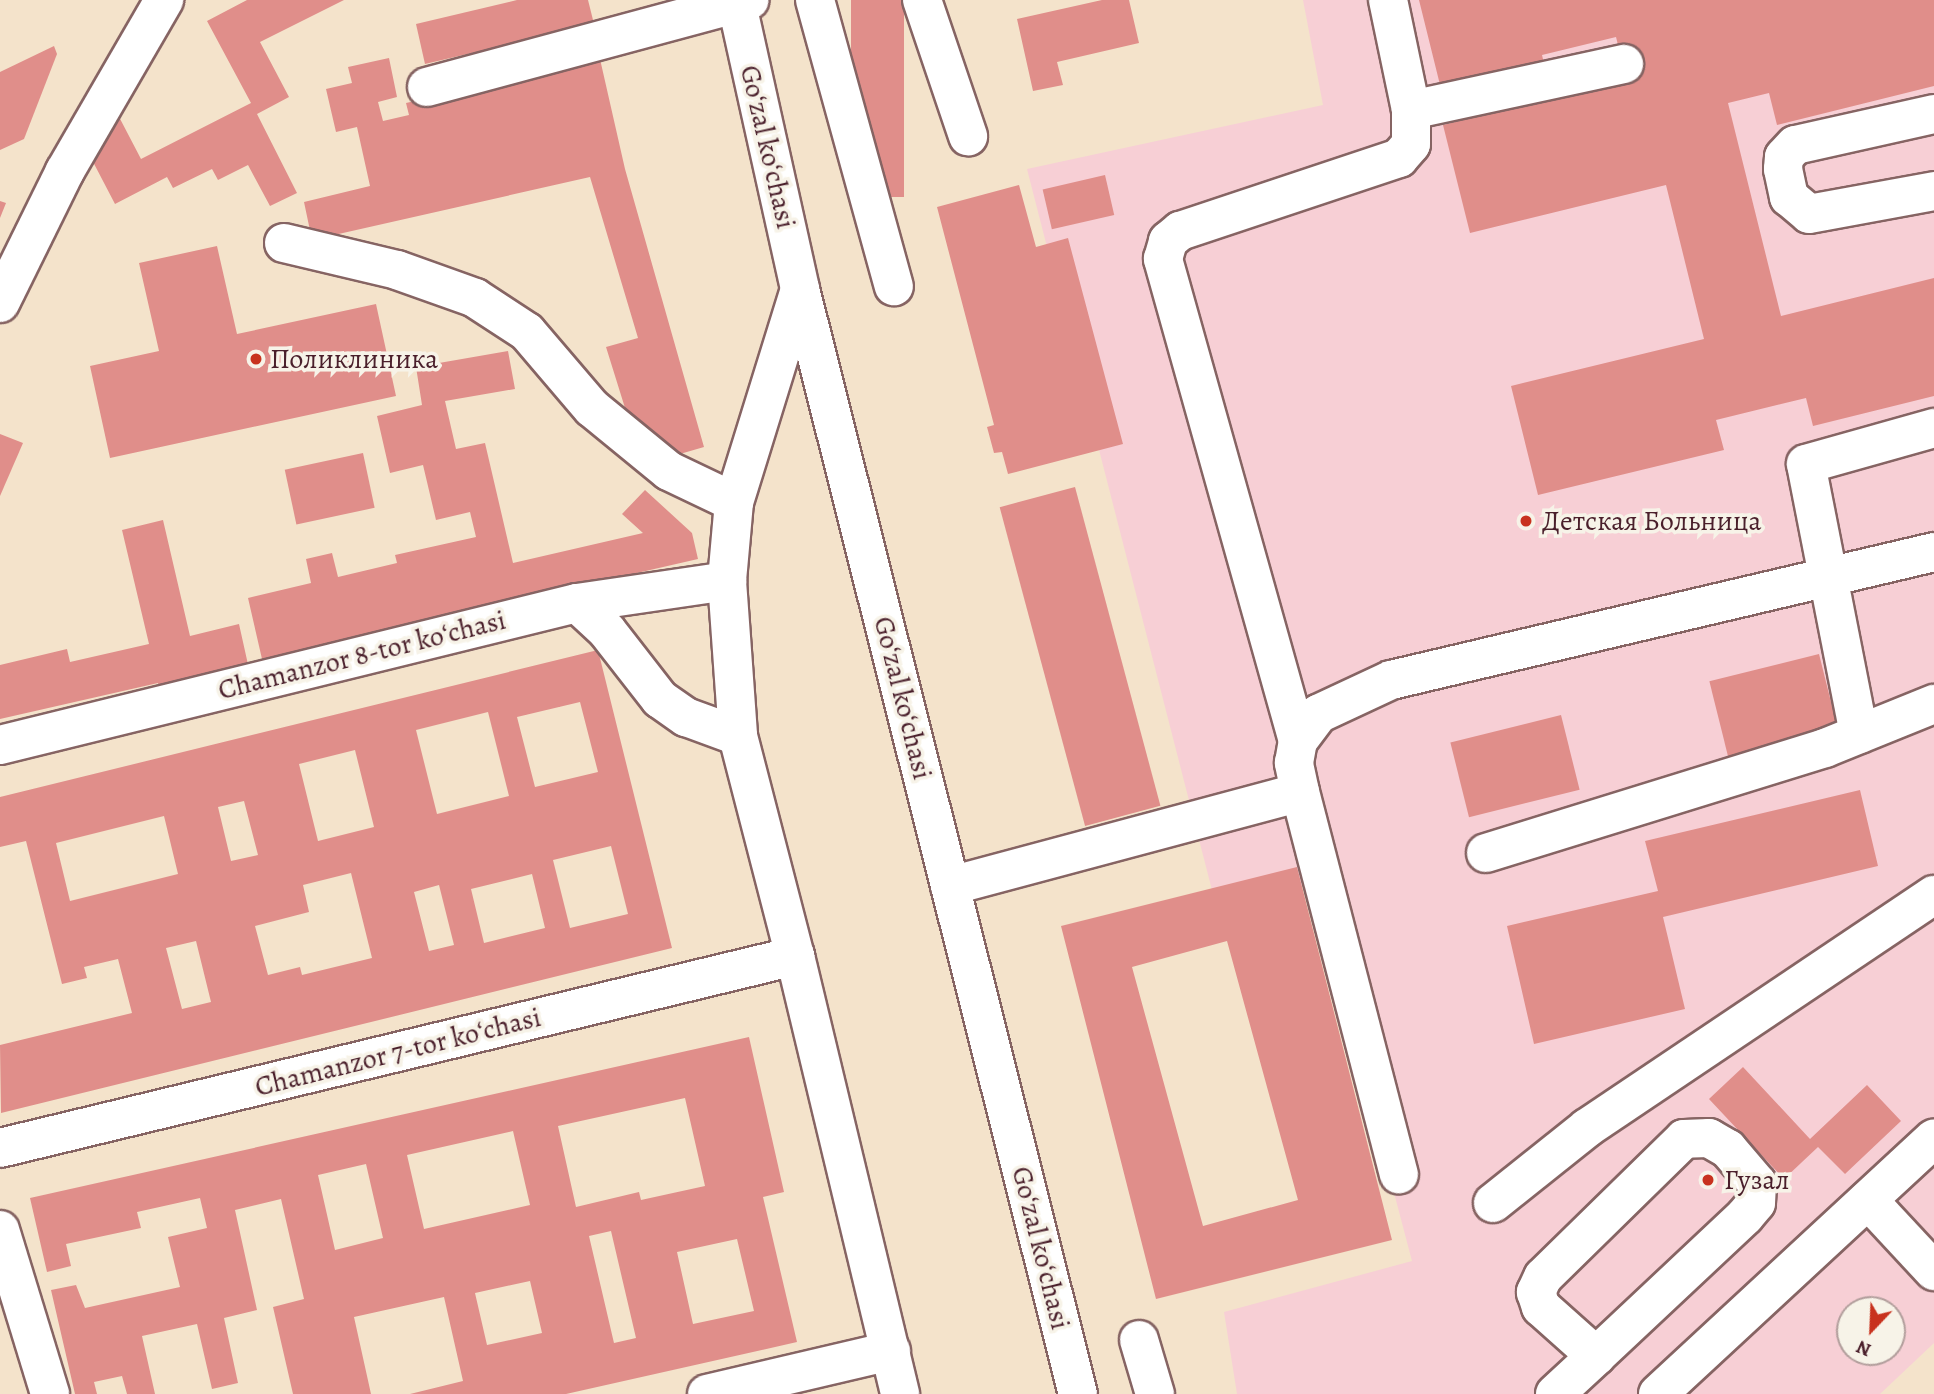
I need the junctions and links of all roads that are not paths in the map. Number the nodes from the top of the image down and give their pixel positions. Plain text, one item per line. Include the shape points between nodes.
1 (164, 0) edge
2 (816, 0) edge
3 (922, 0) edge
4 (1388, 0) edge
5 (740, 1) edge
6 (1624, 64) dead end
7 (427, 88) dead end
8 (1411, 110) junction
9 (1934, 114) edge
10 (968, 136) dead end
11 (1934, 191) edge
12 (284, 243) dead end
13 (894, 286) dead end
14 (800, 289) junction
15 (0, 303) edge
16 (1934, 428) edge
17 (734, 502) junction
18 (1934, 552) edge
19 (1830, 573) junction
20 (727, 581) junction
21 (577, 603) junction
22 (1934, 704) edge
23 (1859, 734) junction
24 (737, 736) junction
25 (1298, 741) junction
26 (0, 745) edge
27 (1300, 792) junction
28 (1486, 853) dead end
29 (950, 886) junction
30 (1934, 895) edge
31 (795, 956) junction
32 (1934, 1138) edge
33 (0, 1148) edge
34 (1399, 1174) dead end
35 (1868, 1200) junction
36 (1493, 1203) dead end
37 (0, 1230) edge
38 (1934, 1271) edge
39 (1139, 1340) dead end
40 (891, 1352) junction
41 (1596, 1356) junction
42 (50, 1394) edge
43 (707, 1394) edge
44 (900, 1394) edge
45 (1078, 1394) edge
46 (1155, 1394) edge
47 (1556, 1394) edge
48 (1658, 1394) edge

1 - 15 street via 65,171
2 - 13 street
3 - 10 street
4 - 8 street
5 - 7 street
5 - 14 street, Goʻzal koʻchasi
6 - 8 street
8 - 25 street via 1411,144 1399,158 1180,231 1168,241 1163,259
9 - 11 street via 1795,145 1784,157 1783,169 1790,197 1809,214
12 - 17 street via 397,270 475,298 527,332 592,408 669,471
14 - 17 street
14 - 29 street, Goʻzal koʻchasi
16 - 19 street via 1806,464
17 - 20 street
18 - 19 street
19 - 23 street
19 - 25 street via 1391,680 1318,714
20 - 21 street, Chamanzor 8-tor koʻchasi
20 - 24 street
21 - 24 street via 607,631 660,699 686,717
21 - 26 street, Chamanzor 8-tor koʻchasi
22 - 23 street
23 - 28 street
24 - 31 street
25 - 27 street via 1294,763
27 - 29 street
27 - 34 street
29 - 45 street, Goʻzal koʻchasi
30 - 36 street via 1587,1128
31 - 33 street, Chamanzor 7-tor koʻchasi
31 - 40 street
32 - 35 street
35 - 38 street
35 - 48 street
37 - 42 street
39 - 46 street
40 - 43 street
40 - 44 street
41 - 41 street via 1756,1203 1756,1183 1728,1149 1709,1138 1684,1139 1543,1277 1536,1292 1541,1307
41 - 47 street

